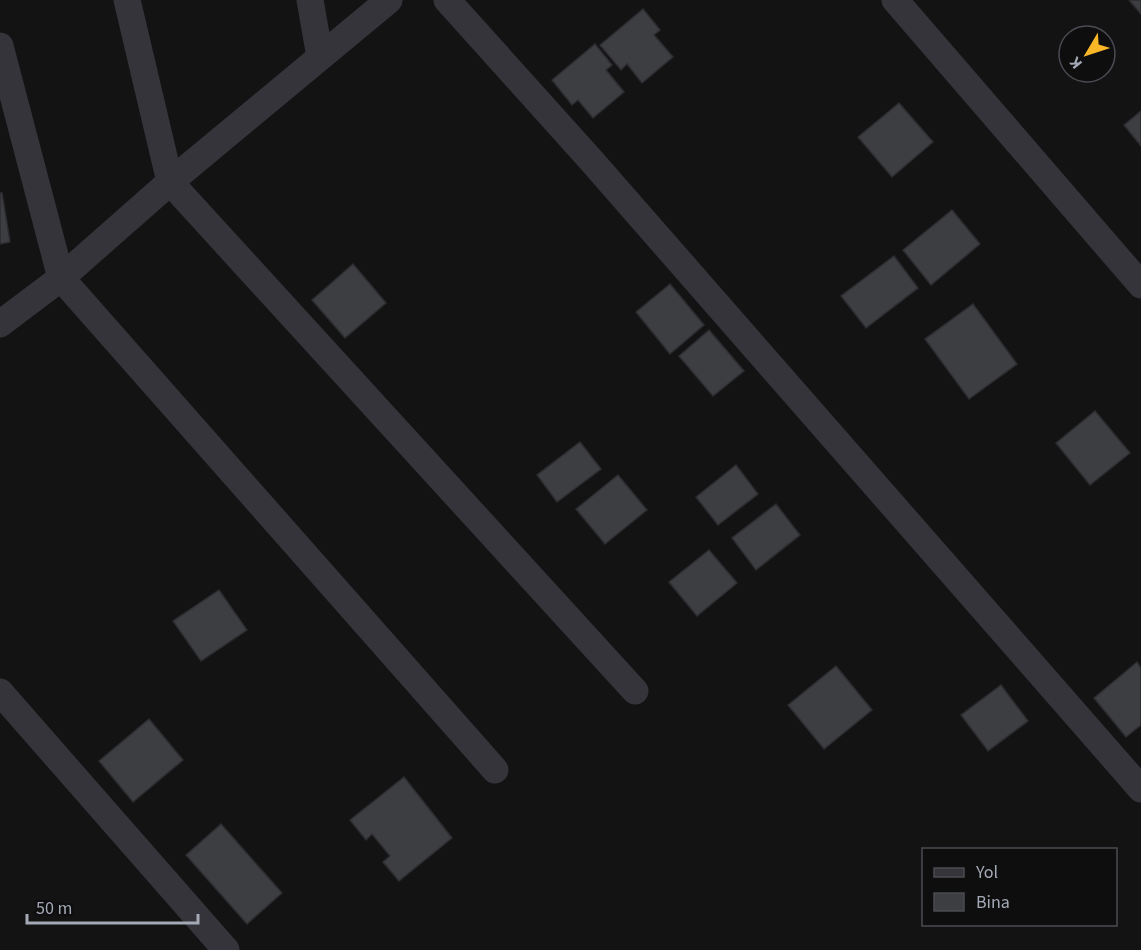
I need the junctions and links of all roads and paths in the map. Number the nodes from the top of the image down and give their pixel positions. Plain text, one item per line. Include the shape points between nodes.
1 (128, 0) edge
2 (310, 0) edge
3 (389, 0) edge
4 (447, 0) edge
5 (895, 0) edge
6 (0, 46) edge
7 (320, 57) junction
8 (170, 182) junction
9 (61, 278) junction
10 (1141, 285) edge
11 (0, 324) edge
12 (635, 691) dead end
13 (0, 692) edge
14 (495, 770) dead end
15 (1141, 789) edge
16 (226, 950) edge

1 - 8 street
2 - 7 street
3 - 7 street
4 - 15 street
5 - 10 street
6 - 9 street
7 - 8 street
8 - 9 street
8 - 12 street
9 - 11 street
9 - 14 street
13 - 16 street

